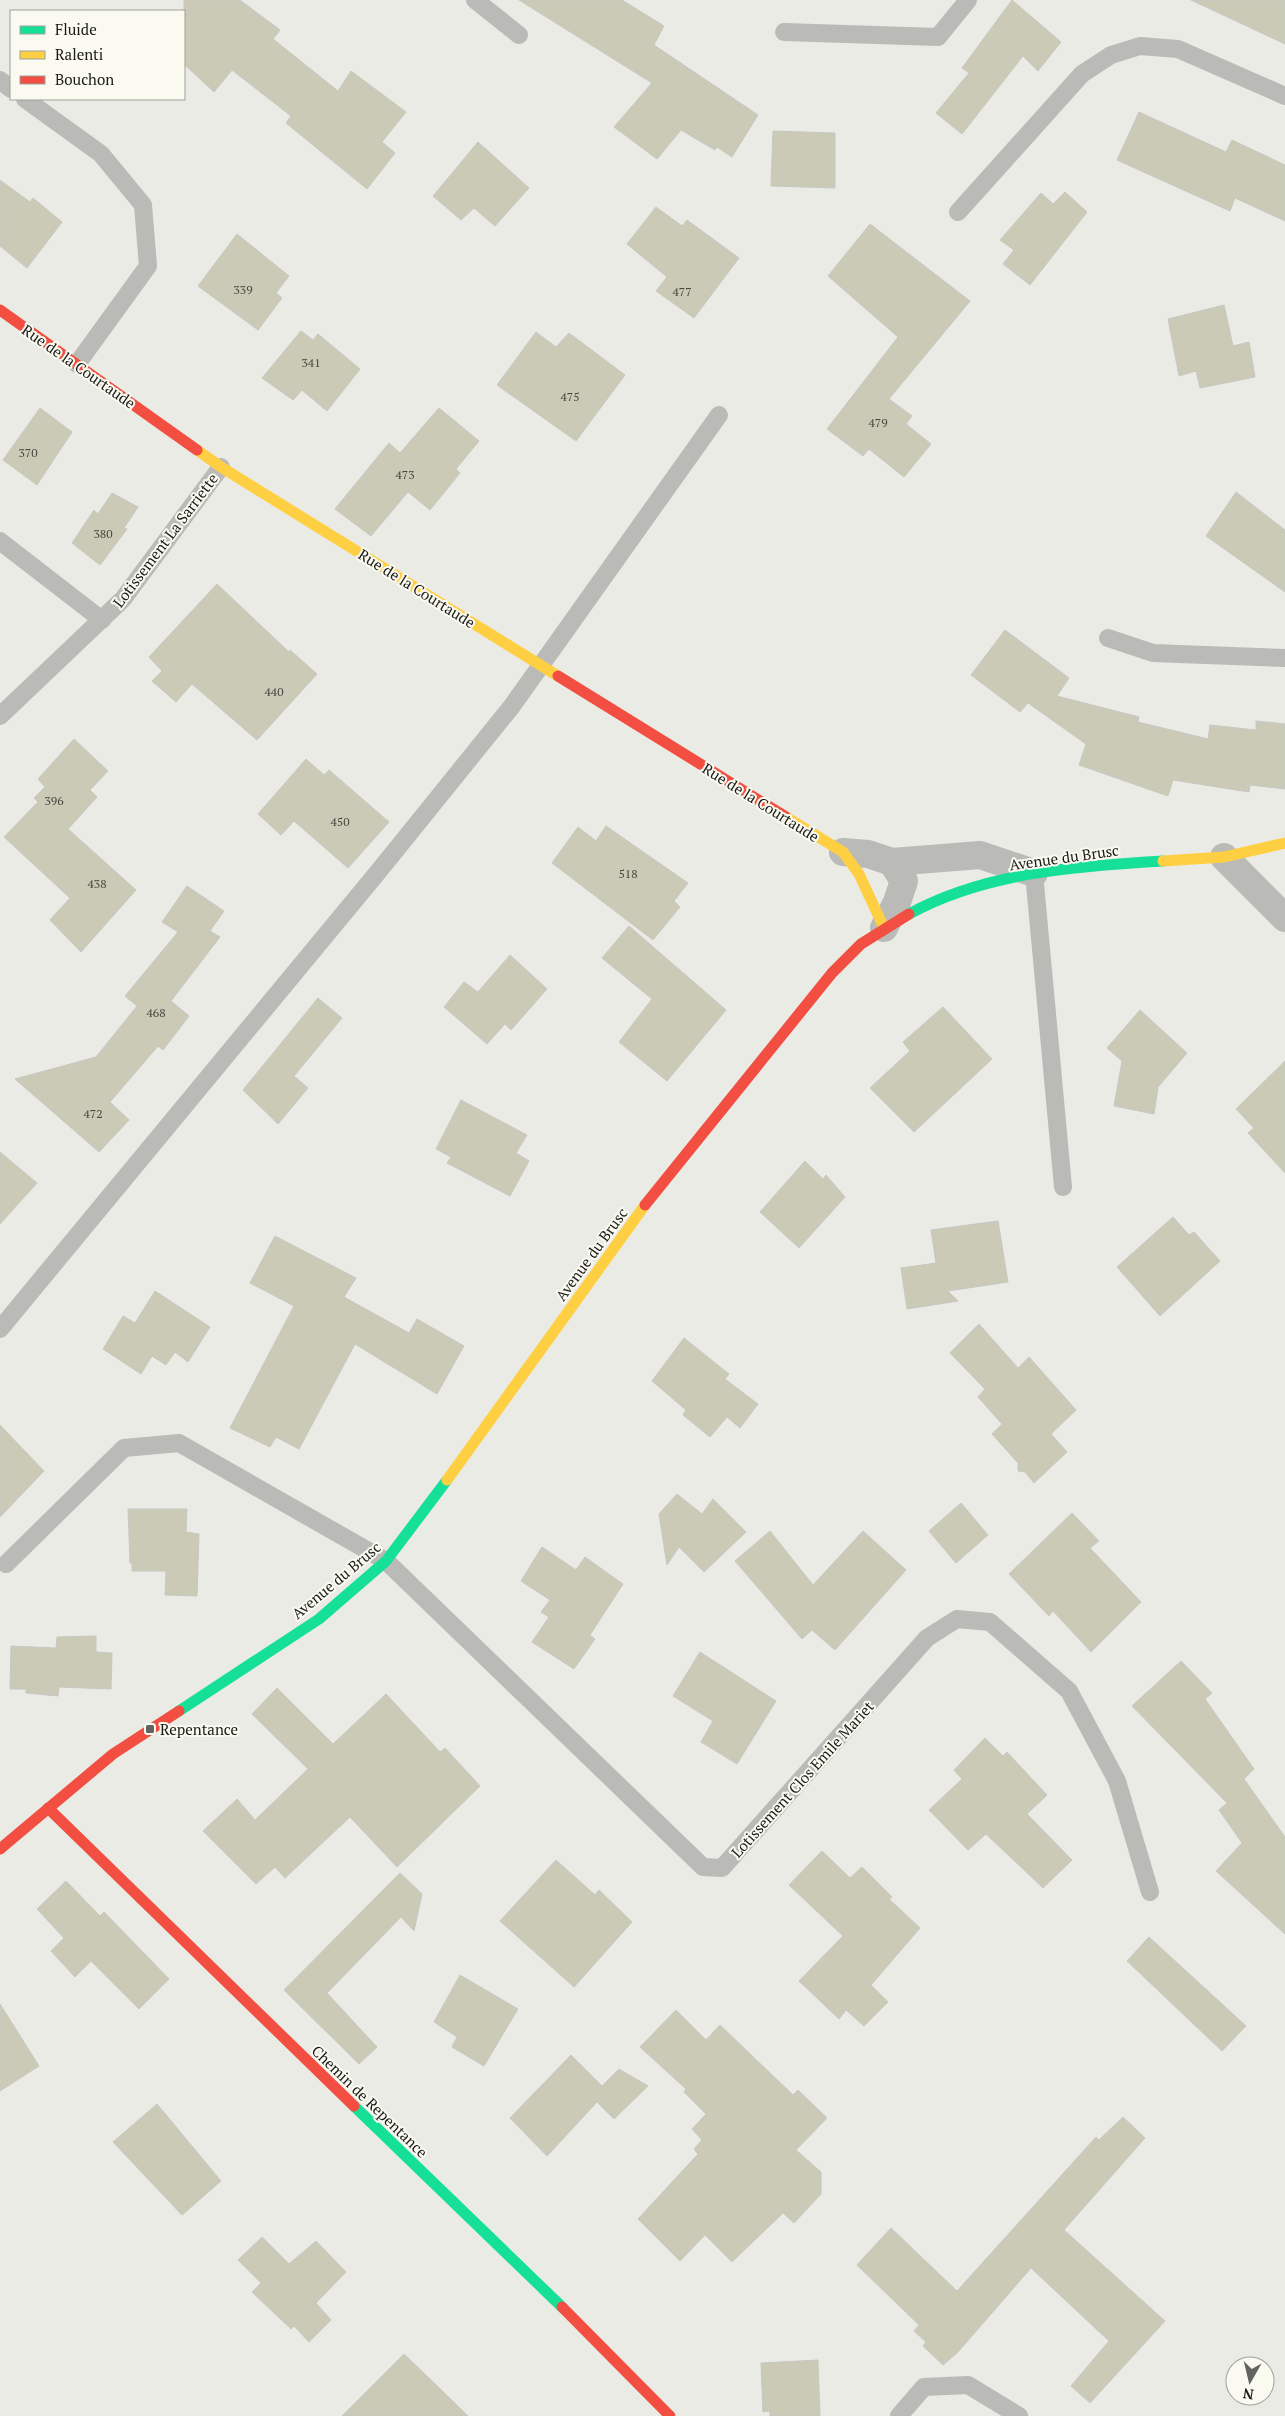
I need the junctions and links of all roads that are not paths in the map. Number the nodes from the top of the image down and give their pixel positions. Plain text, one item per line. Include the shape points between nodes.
1 (475, 0) edge
2 (968, 0) edge
3 (784, 32) dead end
4 (520, 35) dead end
5 (1285, 96) edge
6 (26, 100) edge
7 (958, 212) dead end
8 (0, 310) edge
9 (77, 364) junction
10 (719, 415) dead end
11 (221, 467) junction
12 (0, 540) edge
13 (102, 620) junction
14 (1108, 638) dead end
15 (1285, 658) edge
16 (540, 666) junction
17 (0, 716) edge
18 (1285, 843) edge
19 (843, 852) junction
20 (1224, 857) junction
21 (892, 862) junction
22 (1034, 873) junction
23 (1285, 918) edge
24 (884, 928) junction
25 (1063, 1187) dead end
26 (0, 1329) edge
27 (386, 1561) junction
28 (6, 1564) dead end
29 (48, 1808) junction
30 (0, 1849) edge
31 (1150, 1892) dead end
32 (670, 2416) edge
33 (899, 2416) edge
34 (1019, 2416) edge

1 - 4 lane
2 - 3 lane via 938,37
5 - 7 lane via 1178,49 1140,46 1111,55 1082,74
6 - 9 lane via 101,154 143,205 148,266
8 - 9 street, Rue de la Courtaude
9 - 11 street, Rue de la Courtaude
10 - 16 lane
11 - 13 lane, Lotissement La Sarriette via 123,599
11 - 16 street, Rue de la Courtaude
12 - 13 lane
13 - 17 lane, Lotissement La Sarriette
14 - 15 lane via 1153,652
16 - 19 street, Rue de la Courtaude
16 - 26 lane via 378,872
18 - 20 street, Avenue du Brusc
19 - 21 street, Rue de la Courtaude via 868,854
19 - 24 street, Rue de la Courtaude via 859,874
20 - 22 street, Avenue du Brusc via 1129,862
20 - 23 street
21 - 22 street, Rue de la Courtaude via 980,854
21 - 24 street via 904,881
22 - 24 street, Avenue du Brusc via 979,886 920,908
22 - 25 lane
24 - 27 street, Avenue du Brusc via 861,944 832,973 637,1215
27 - 28 lane, Lotissement Clos Emile Mariet via 179,1443 124,1448
27 - 29 street, Avenue du Brusc via 319,1619 113,1754
27 - 31 lane, Lotissement Clos Emile Mariet via 703,1868 722,1868 927,1638 958,1620 990,1622 1069,1691 1117,1781
29 - 30 street, Avenue du Brusc
29 - 32 street, Chemin de Repentance
33 - 34 lane via 924,2387 968,2384

